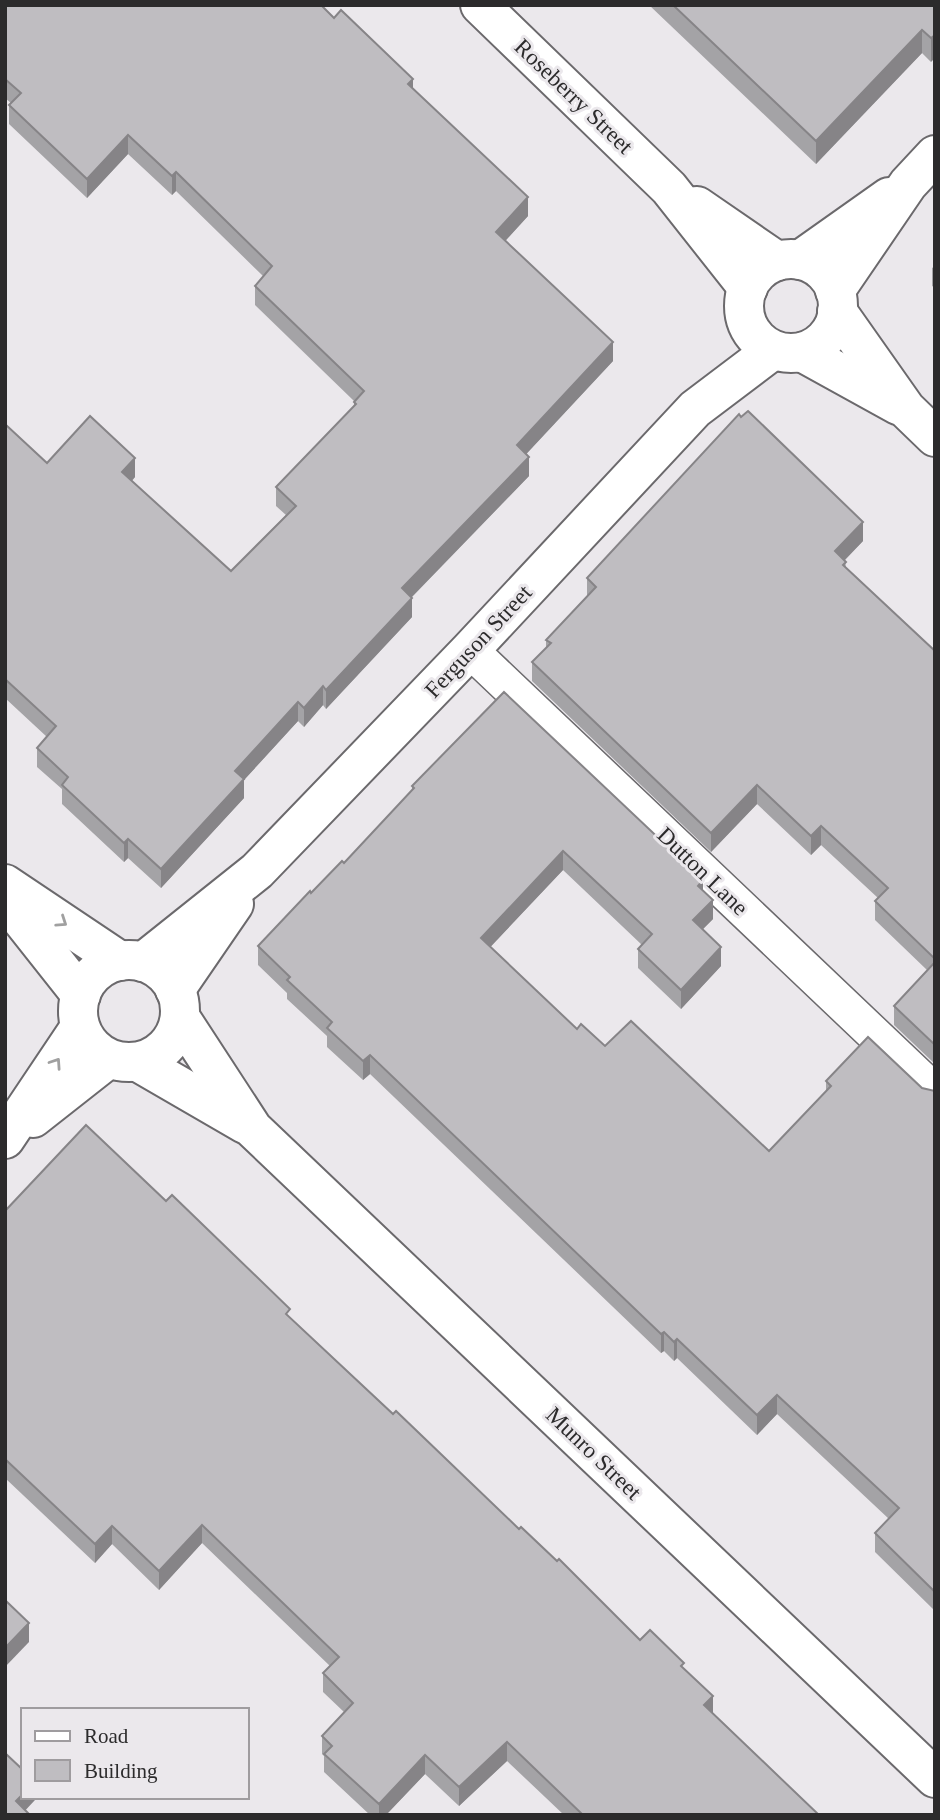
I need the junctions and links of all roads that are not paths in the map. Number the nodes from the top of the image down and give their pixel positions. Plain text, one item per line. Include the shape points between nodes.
1 (480, 5) edge
2 (935, 155) edge
3 (908, 184) junction
4 (669, 188) junction
5 (788, 260) junction
6 (836, 301) junction
7 (748, 305) junction
8 (788, 351) junction
9 (695, 409) junction
10 (906, 409) junction
11 (935, 437) edge
12 (470, 650) junction
13 (257, 871) junction
14 (5, 884) edge
15 (5, 899) edge
16 (132, 962) junction
17 (178, 1004) junction
18 (81, 1011) junction
19 (123, 1060) junction
20 (935, 1092) edge
21 (253, 1129) junction
22 (5, 1140) edge
23 (935, 1778) edge

1 - 4 street, Roseberry Street
2 - 3 street
3 - 5 street
3 - 6 street
4 - 5 street, Roseberry Street
4 - 7 street, Roseberry Street
5 - 6 street via 822,271
5 - 7 street via 755,276
6 - 8 street via 827,337
6 - 10 street
7 - 8 street via 762,343
7 - 9 street, Ferguson Street
8 - 9 street, Ferguson Street
8 - 10 street
9 - 12 street, Ferguson Street
10 - 11 street
12 - 13 street, Ferguson Street
12 - 20 lane, Dutton Lane
13 - 16 street, Ferguson Street
13 - 17 street, Ferguson Street
14 -> 16 street
15 - 18 street
16 - 17 street via 167,977
16 - 18 street via 96,972
17 - 19 street via 176,1034 166,1047 153,1057
17 - 21 street, Munro Street
18 - 19 street via 87,1040
22 -> 18 street
19 - 21 street, Munro Street
19 - 22 street
21 - 23 street, Munro Street

